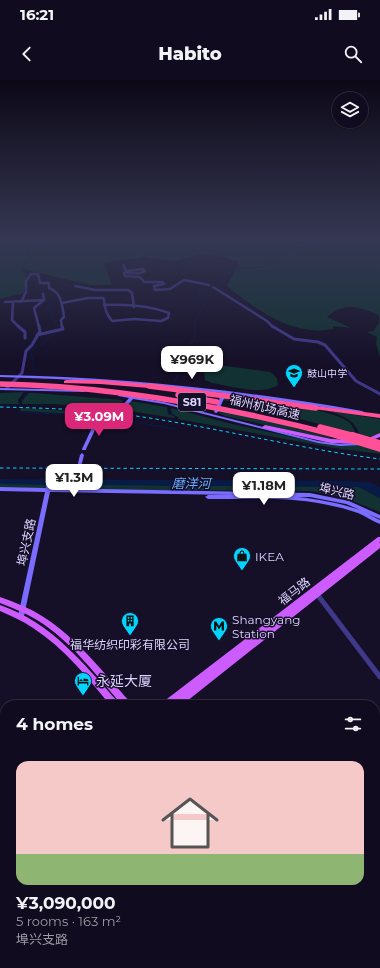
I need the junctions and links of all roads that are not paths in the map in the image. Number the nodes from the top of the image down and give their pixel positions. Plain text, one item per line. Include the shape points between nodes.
1 (26, 280) edge
2 (39, 280) edge
3 (143, 280) edge
4 (183, 280) edge
5 (186, 280) edge
6 (75, 286) dead end
7 (43, 294) dead end
8 (44, 300) junction
9 (5, 302) dead end
10 (13, 302) junction
11 (21, 302) junction
12 (62, 303) junction
13 (104, 305) junction
14 (134, 307) junction
15 (37, 336) junction
16 (25, 338) dead end
17 (0, 376) edge
18 (19, 377) junction
19 (66, 382) junction
20 (0, 383) edge
21 (0, 389) edge
22 (6, 389) junction
23 (225, 392) junction
24 (380, 394) edge
25 (132, 397) junction
26 (215, 415) junction
27 (380, 416) edge
28 (265, 427) junction
29 (380, 435) edge
30 (380, 442) edge
31 (380, 449) edge
32 (48, 487) junction
33 (0, 489) edge
34 (148, 494) junction
35 (380, 517) edge
36 (380, 522) edge
37 (380, 539) edge
38 (380, 545) edge
39 (317, 594) junction
40 (0, 600) edge
41 (0, 608) edge
42 (22, 612) junction
43 (380, 677) edge
44 (111, 700) edge
45 (123, 700) edge
46 (172, 700) edge
47 (182, 700) edge

1 - 11 street via 26,292
2 - 12 street via 40,283 48,283 50,288 59,294
3 - 4 street via 164,284 154,286 155,290 170,289
5 - 24 street via 213,287 294,339 325,345 356,381
6 - 14 street via 95,290 128,290 132,293
7 - 8 street
8 - 11 street
8 - 15 street via 34,308 40,331
9 - 10 street
10 - 11 street
10 - 16 street via 12,320 25,332
12 - 13 street via 96,297 104,299
12 - 15 street via 63,329
13 - 14 street
13 - 14 street via 107,316 112,321 168,318 169,313 160,309
15 - 18 street via 26,351 24,367
17 - 18 main road
18 - 22 street
18 - 23 main road via 106,380
19 - 20 highway, 福州机场高速 / S81, bridge
19 - 27 highway, bridge via 149,386
19 - 30 highway, 福州机场高速 / S81, bridge via 139,388 191,397
20 - 31 highway, 福州机场高速 / S81, bridge via 74,387 158,396 246,413
21 - 22 main road
22 - 25 main road via 82,391
23 - 26 main road
23 - 27 main road via 299,401
25 - 26 main road
25 - 32 main road, 埠兴支路 via 121,409 101,412 78,470 70,475 49,478
26 - 28 main road
28 - 29 main road via 340,442 359,442
28 - 30 main road via 318,442 340,445
32 - 33 main road, 埠兴路
32 - 34 main road, 埠兴路
32 - 42 main road, 埠兴支路
34 - 35 main road, 埠兴路 via 310,495 347,502
34 - 36 main road, 埠兴路 via 310,499 344,506
37 - 46 main road, 福马路
38 - 39 main road, 福马路
39 - 43 street
39 - 47 main road, 福马路
40 - 42 main road
41 - 42 main road
42 - 44 main road via 65,648
42 - 45 main road via 47,622 63,634

